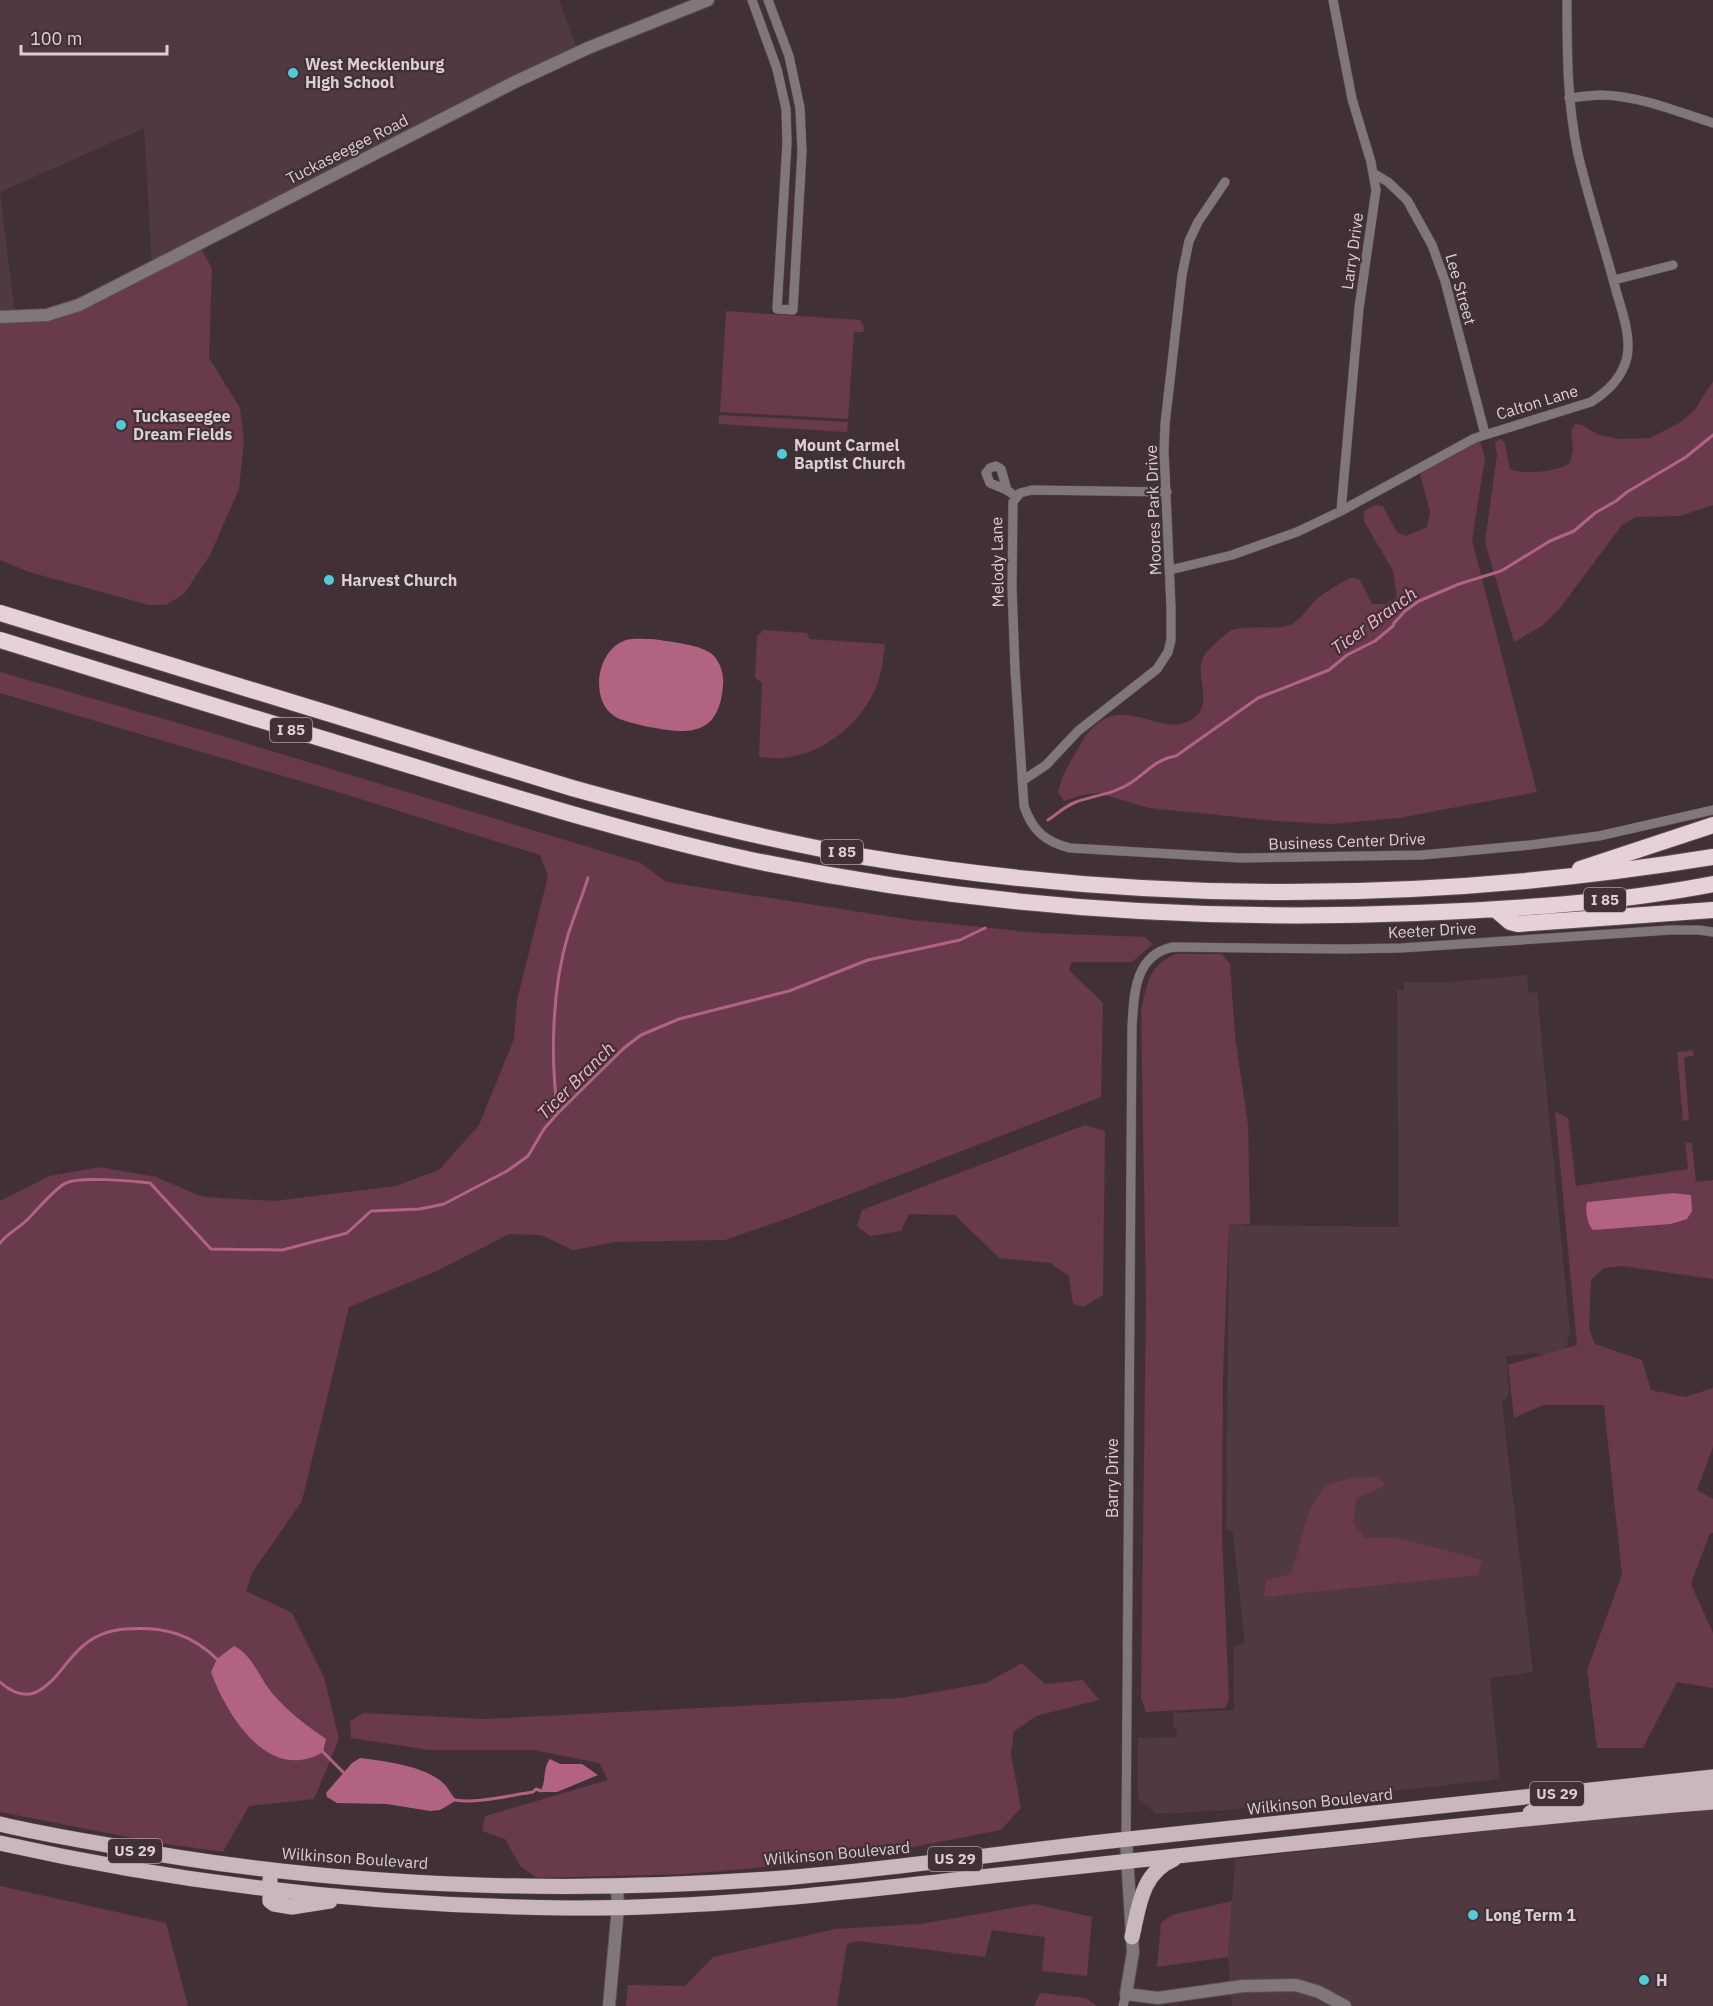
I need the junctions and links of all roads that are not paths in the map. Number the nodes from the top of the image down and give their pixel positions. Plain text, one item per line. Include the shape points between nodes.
1 (708, 0) edge
2 (752, 0) edge
3 (768, 0) edge
4 (1333, 0) edge
5 (1567, 0) edge
6 (1569, 98) junction
7 (1713, 123) edge
8 (1373, 173) junction
9 (1224, 182) dead end
10 (1673, 265) dead end
11 (1614, 280) junction
12 (0, 317) edge
13 (1485, 434) junction
14 (1007, 490) dead end
15 (1167, 492) junction
16 (1016, 497) junction
17 (1341, 511) junction
18 (1170, 570) junction
19 (0, 613) edge
20 (0, 640) edge
21 (1022, 782) junction
22 (1713, 810) edge
23 (1713, 825) edge
24 (1713, 857) edge
25 (1546, 880) junction
26 (1713, 884) edge
27 (1496, 910) junction
28 (1713, 910) edge
29 (1713, 932) edge
30 (1154, 955) joint
31 (1713, 1777) edge
32 (1713, 1788) edge
33 (1713, 1802) edge
34 (1524, 1819) junction
35 (0, 1824) edge
36 (1126, 1840) junction
37 (0, 1843) edge
38 (1183, 1856) junction
39 (1127, 1862) junction
40 (271, 1870) junction
41 (617, 1886) junction
42 (270, 1889) junction
43 (618, 1907) junction
44 (1132, 1937) junction
45 (1124, 2000) edge
46 (609, 2006) edge
47 (1346, 2006) edge

1 - 12 street, Tuckaseegee Road via 515,82 79,305 47,315
2 - 3 street via 777,69 786,110 777,309 793,310 802,151 800,108 789,56
4 - 8 street, Larry Drive via 1352,99
5 - 6 street, Calton Lane
6 - 7 street via 1602,95 1650,104
6 - 11 street, Calton Lane via 1578,155
8 - 13 street, Lee Street via 1407,200 1432,245
8 - 17 street, Larry Drive via 1376,190 1361,288
9 - 15 street, Moores Park Drive via 1198,222 1186,254 1165,424
10 - 11 street
11 - 13 street, Calton Lane via 1627,336 1627,358 1608,391 1591,402
13 - 17 street, Calton Lane
14 - 16 street
15 - 16 street, Melody Lane via 1032,490
15 - 18 street, Moores Park Drive
16 - 21 street, Melody Lane via 1011,509 1012,588
17 - 18 street, Calton Lane via 1259,547
18 - 21 street, Moores Park Drive via 1171,640 1162,663
19 - 25 highway, I 85 via 583,791 727,829 862,856 1055,882 1245,892 1389,891
20 - 27 highway, I 85 via 583,818 720,853 856,879 1031,904 1185,914 1325,917
21 - 22 street, Business Center Drive via 1024,806 1032,826 1049,841 1070,848 1156,855 1422,855 1599,836
23 - 25 highway
24 - 25 highway, I 85
26 - 27 highway, I 85 via 1632,897
27 - 28 highway via 1518,924
29 - 30 street, Keeter Drive via 1670,930 1344,949 1173,947
30 - 36 street, Barry Drive via 1135,983 1132,1027
31 - 36 main road, Wilkinson Boulevard / US 29
32 - 34 main road via 1544,1807
33 - 34 main road, US 29
34 - 38 main road, US 29
35 - 40 main road, Wilkinson Boulevard / US 29 via 141,1852
36 - 39 street, Barry Drive
36 - 41 main road, Wilkinson Boulevard / US 29 via 783,1878
37 - 42 main road, US 29 via 94,1863
38 - 39 main road, US 29
38 - 44 main road via 1165,1863 1147,1881
39 - 43 main road, US 29 via 790,1898
39 - 44 street, Barry Drive
40 - 41 main road, Wilkinson Boulevard / US 29 via 472,1884
40 - 42 main road
41 - 43 street
42 - 43 main road, US 29 via 270,1901 292,1907 352,1897 438,1904
43 - 46 street
44 - 45 street, Barry Drive
45 - 47 street via 1243,1986 1296,1985

